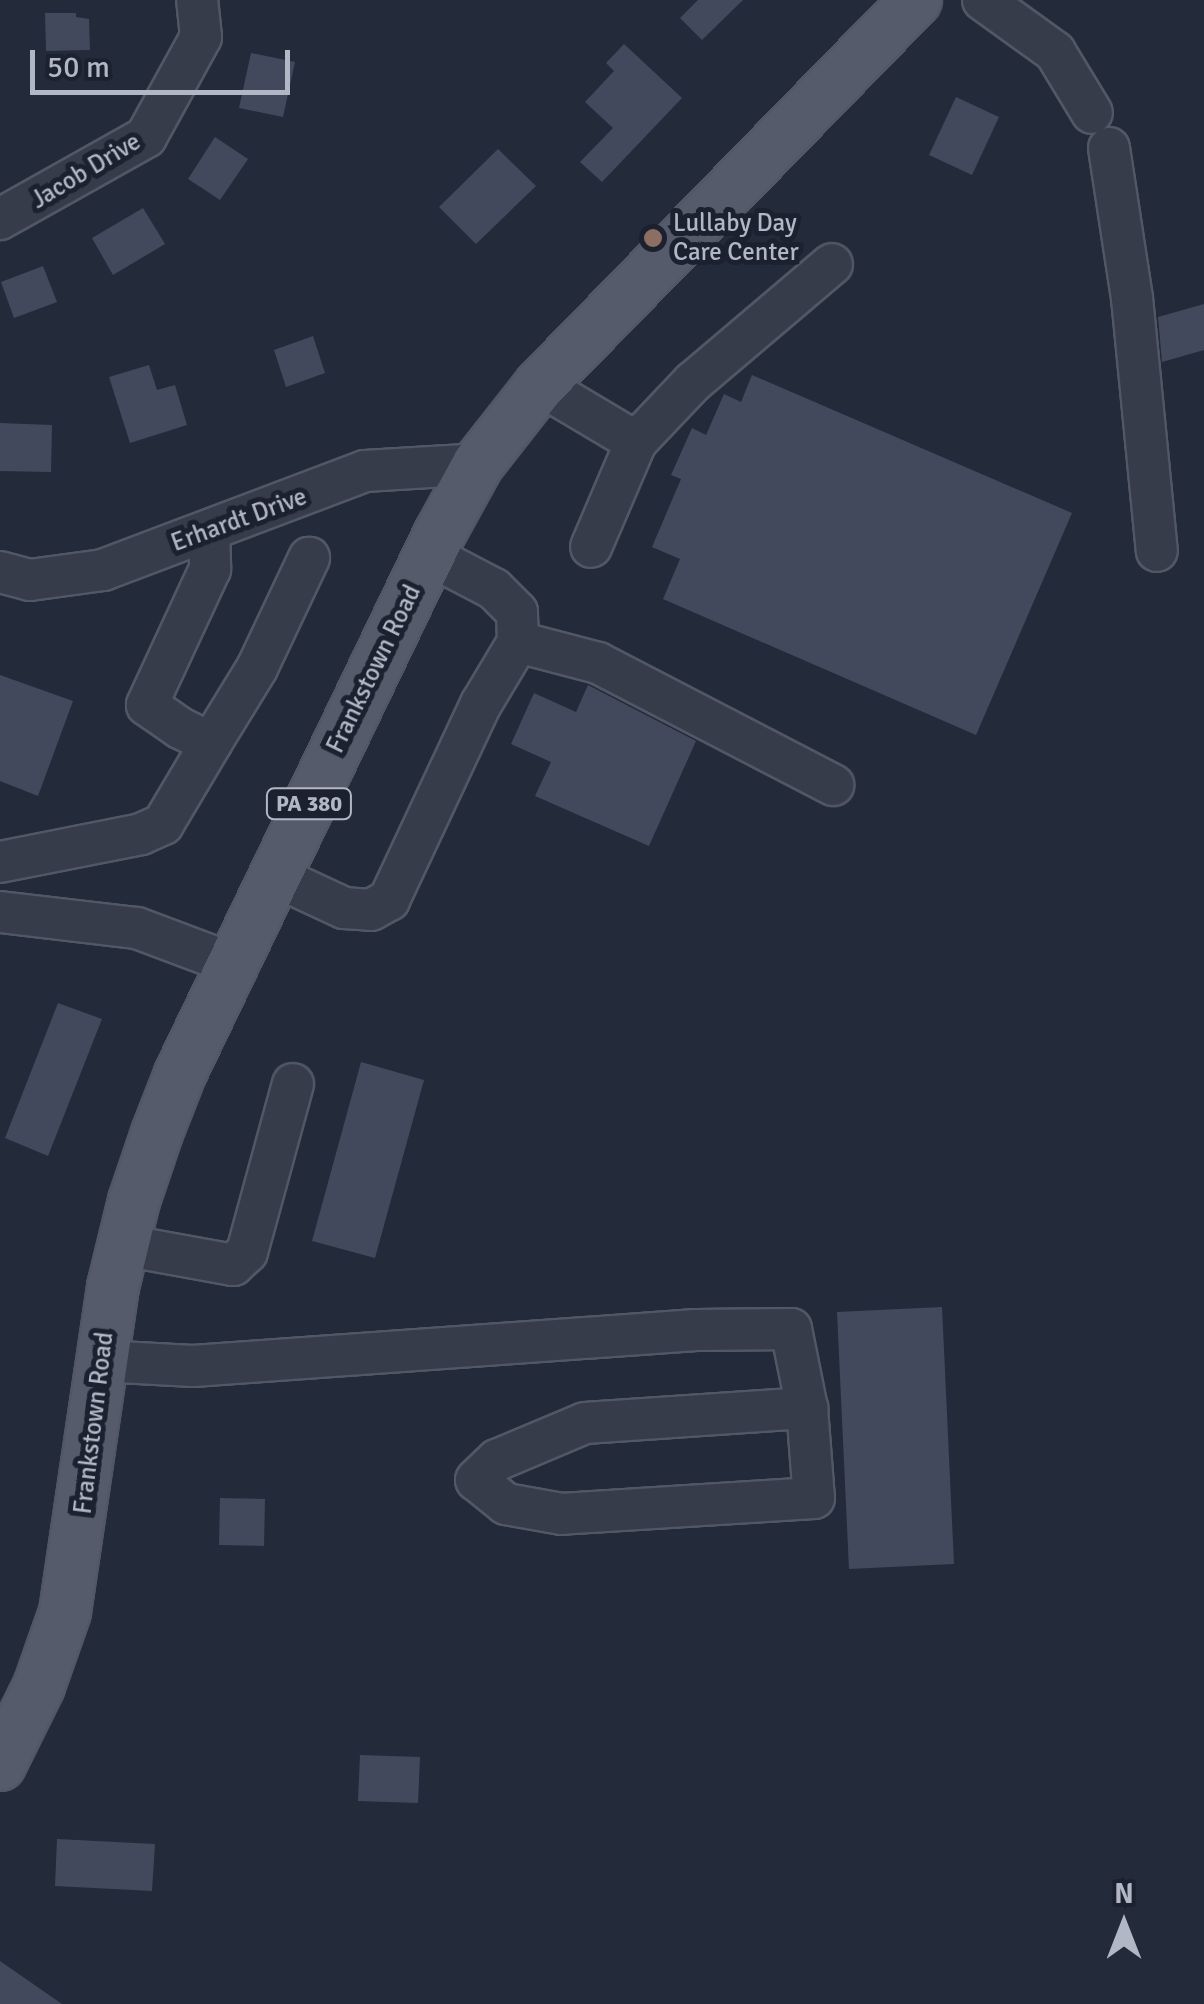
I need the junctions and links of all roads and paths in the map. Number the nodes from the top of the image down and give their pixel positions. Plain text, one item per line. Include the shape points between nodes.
1 (197, 0) edge
2 (916, 0) edge
3 (984, 0) edge
4 (0, 220) edge
5 (832, 264) dead end
6 (540, 385) junction
7 (636, 442) junction
8 (478, 464) junction
9 (210, 532) junction
10 (591, 547) dead end
11 (1157, 551) dead end
12 (428, 556) junction
13 (309, 558) dead end
14 (0, 572) edge
15 (518, 642) junction
16 (211, 743) junction
17 (833, 785) dead end
18 (0, 862) edge
19 (275, 876) junction
20 (0, 912) edge
21 (233, 964) junction
22 (293, 1084) dead end
23 (123, 1244) junction
24 (101, 1361) junction
25 (807, 1408) junction
26 (0, 1764) edge

1 - 4 street, Jacob Drive via 201,37 146,137
2 - 6 main road, Frankstown Road / PA 380
3 - 11 street via 1055,52 1100,130 1132,298
5 - 7 street via 693,382
6 - 7 street
6 - 8 main road, Frankstown Road / PA 380
7 - 10 street
8 - 9 street, Erhardt Drive via 365,472
8 - 12 main road, Frankstown Road / PA 380
9 - 14 street, Erhardt Drive via 103,570 30,580
9 - 16 street via 210,568 147,705
12 - 15 street via 494,589 517,612
12 - 19 main road, Frankstown Road / PA 380
13 - 16 street via 257,668
15 - 17 street via 598,663
15 - 19 street via 481,704 388,900 372,910 344,908
16 - 18 street via 163,824
19 - 21 main road, Frankstown Road / PA 380
20 - 21 street via 137,928
21 - 23 main road, Frankstown Road / PA 380 via 174,1088
22 - 23 street via 247,1252 233,1265
23 - 24 main road, Frankstown Road / PA 380
24 - 25 street via 193,1366 791,1328
24 - 26 main road, Frankstown Road / PA 380 via 66,1612
25 - 25 street via 814,1498 562,1514 506,1504 476,1480 497,1460 585,1423

